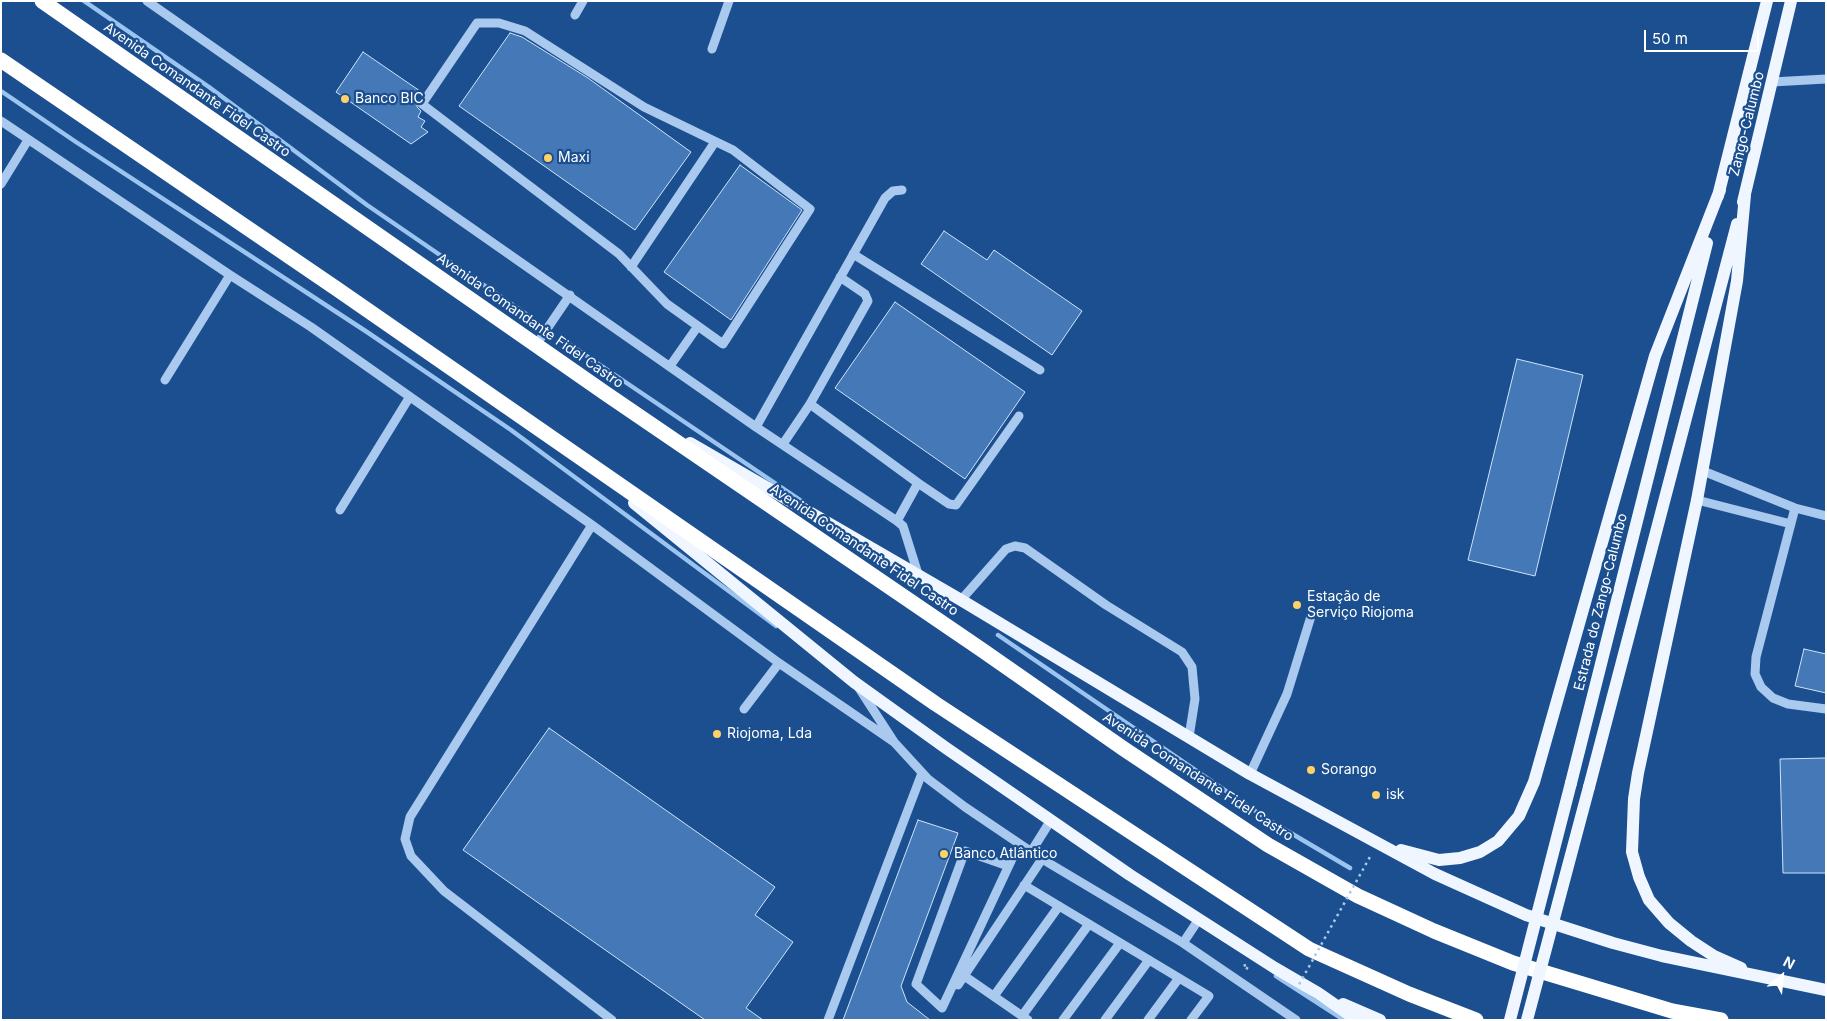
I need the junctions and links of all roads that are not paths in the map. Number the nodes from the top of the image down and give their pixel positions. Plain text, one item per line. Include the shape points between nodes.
1 (42, 1) edge
2 (147, 1) edge
3 (583, 1) edge
4 (729, 1) edge
5 (1767, 1) edge
6 (1791, 1) edge
7 (575, 15) dead end
8 (712, 49) dead end
9 (1, 60) edge
10 (1826, 79) edge
11 (1772, 82) junction
12 (1, 121) edge
13 (28, 140) junction
14 (715, 142) junction
15 (1, 184) edge
16 (902, 190) dead end
17 (1720, 190) junction
18 (1745, 195) junction
19 (853, 254) junction
20 (631, 267) junction
21 (230, 276) junction
22 (840, 277) junction
23 (570, 295) junction
24 (698, 326) junction
25 (536, 344) junction
26 (670, 366) junction
27 (1040, 370) dead end
28 (165, 380) dead end
29 (605, 393) junction
30 (409, 398) junction
31 (810, 404) junction
32 (1019, 416) dead end
33 (756, 427) junction
34 (783, 444) junction
35 (569, 451) junction
36 (1703, 471) junction
37 (918, 483) junction
38 (1697, 500) junction
39 (1796, 508) junction
40 (340, 510) dead end
41 (1826, 516) edge
42 (897, 521) junction
43 (1791, 524) junction
44 (592, 525) junction
45 (919, 577) junction
46 (961, 600) junction
47 (1312, 613) dead end
48 (779, 663) junction
49 (854, 682) junction
50 (1826, 709) edge
51 (744, 710) dead end
52 (1189, 737) junction
53 (894, 742) junction
54 (922, 773) junction
55 (1250, 774) junction
56 (1051, 820) junction
57 (1339, 823) junction
58 (1018, 844) junction
59 (1031, 852) junction
60 (1042, 859) junction
61 (1008, 866) junction
62 (1024, 885) junction
63 (1058, 906) junction
64 (1199, 919) junction
65 (1089, 924) junction
66 (1120, 943) junction
67 (1183, 943) junction
68 (1149, 960) junction
69 (962, 974) junction
70 (1179, 978) junction
71 (1768, 979) junction
72 (1826, 990) edge
73 (1318, 993) junction
74 (994, 996) junction
75 (1025, 1018) edge
76 (612, 1020) edge
77 (828, 1020) edge
78 (1063, 1020) edge
79 (1105, 1020) edge
80 (1148, 1020) edge
81 (1191, 1020) edge
82 (1296, 1020) edge
83 (1357, 1020) edge
84 (1380, 1020) edge
85 (1476, 1020) edge
86 (1510, 1020) edge
87 (1527, 1020) edge
88 (1721, 1020) edge

1 - 25 highway, Avenida Comandante Fidel Castro
2 - 23 street
3 - 7 street
4 - 8 street
5 - 17 main road, Zango-Calumbo
6 - 11 main road, Zango-Calumbo
9 - 35 highway
10 - 11 street
11 - 18 main road, Zango-Calumbo
12 - 13 street
13 - 15 street
13 - 21 street
14 - 20 street
14 - 20 street via 644,107 525,31 499,23 477,23 422,104 619,254
14 - 24 street via 733,150 810,209 723,344
16 - 19 street via 893,191 885,198
17 - 57 main road via 1655,356 1534,782 1519,816 1498,841 1480,852 1439,860 1388,846
17 - 86 main road, Estrada do Zango-Calumbo, bridge
18 - 36 main road via 1738,281
18 - 87 main road, bridge
19 - 22 street
19 - 27 street
20 - 24 street via 667,304
21 - 28 street
21 - 30 street via 311,327
22 - 31 street via 865,294 868,301
22 - 33 street
23 - 25 street
23 - 26 street
24 - 26 street
25 - 29 highway, Avenida Comandante Fidel Castro
26 - 33 street
29 - 45 main road
29 - 88 highway, Avenida Comandante Fidel Castro via 1124,749 1268,845 1343,889 1513,963 1672,1011
30 - 40 street
30 - 44 street
31 - 34 street
31 - 37 street
32 - 37 street via 956,505 949,504
33 - 34 street
34 - 42 street
35 - 49 main road via 720,570
35 - 85 highway via 936,704 1309,949
36 - 38 main road
36 - 39 street
37 - 42 street
38 - 43 street
38 - 71 main road via 1637,781 1632,852 1649,900 1669,923 1714,956
39 - 41 street
39 - 43 street
42 - 45 street via 903,526
43 - 50 street via 1756,657 1755,674 1761,687 1773,698 1788,704
44 - 48 street
44 - 76 street via 410,817 405,839 411,856 444,891
45 - 46 main road
46 - 52 main road
46 - 52 street via 1006,549 1015,546 1025,548 1106,605 1182,652 1192,667 1194,699
47 - 55 street via 1287,694
48 - 51 street
48 - 53 street
49 - 53 street
49 - 56 main road
52 - 55 main road
53 - 54 street
54 - 58 street
54 - 77 street
55 - 57 main road
56 - 59 street
56 - 64 main road
57 - 71 main road via 1434,874 1535,918 1662,956
58 - 59 street
58 - 61 street
59 - 60 street
60 - 62 street
60 - 67 street
61 - 69 street
61 - 69 street via 965,851 916,984 942,1008
62 - 63 street
62 - 69 street
63 - 65 street
63 - 74 street
64 - 67 street
64 - 73 main road
65 - 66 street
65 - 75 street
66 - 68 street
66 - 78 street
67 - 82 street
68 - 70 street
68 - 79 street
69 - 74 street
70 - 80 street
70 - 81 street via 1209,996
71 - 72 main road
73 - 83 main road
73 - 84 main road
74 - 75 street

